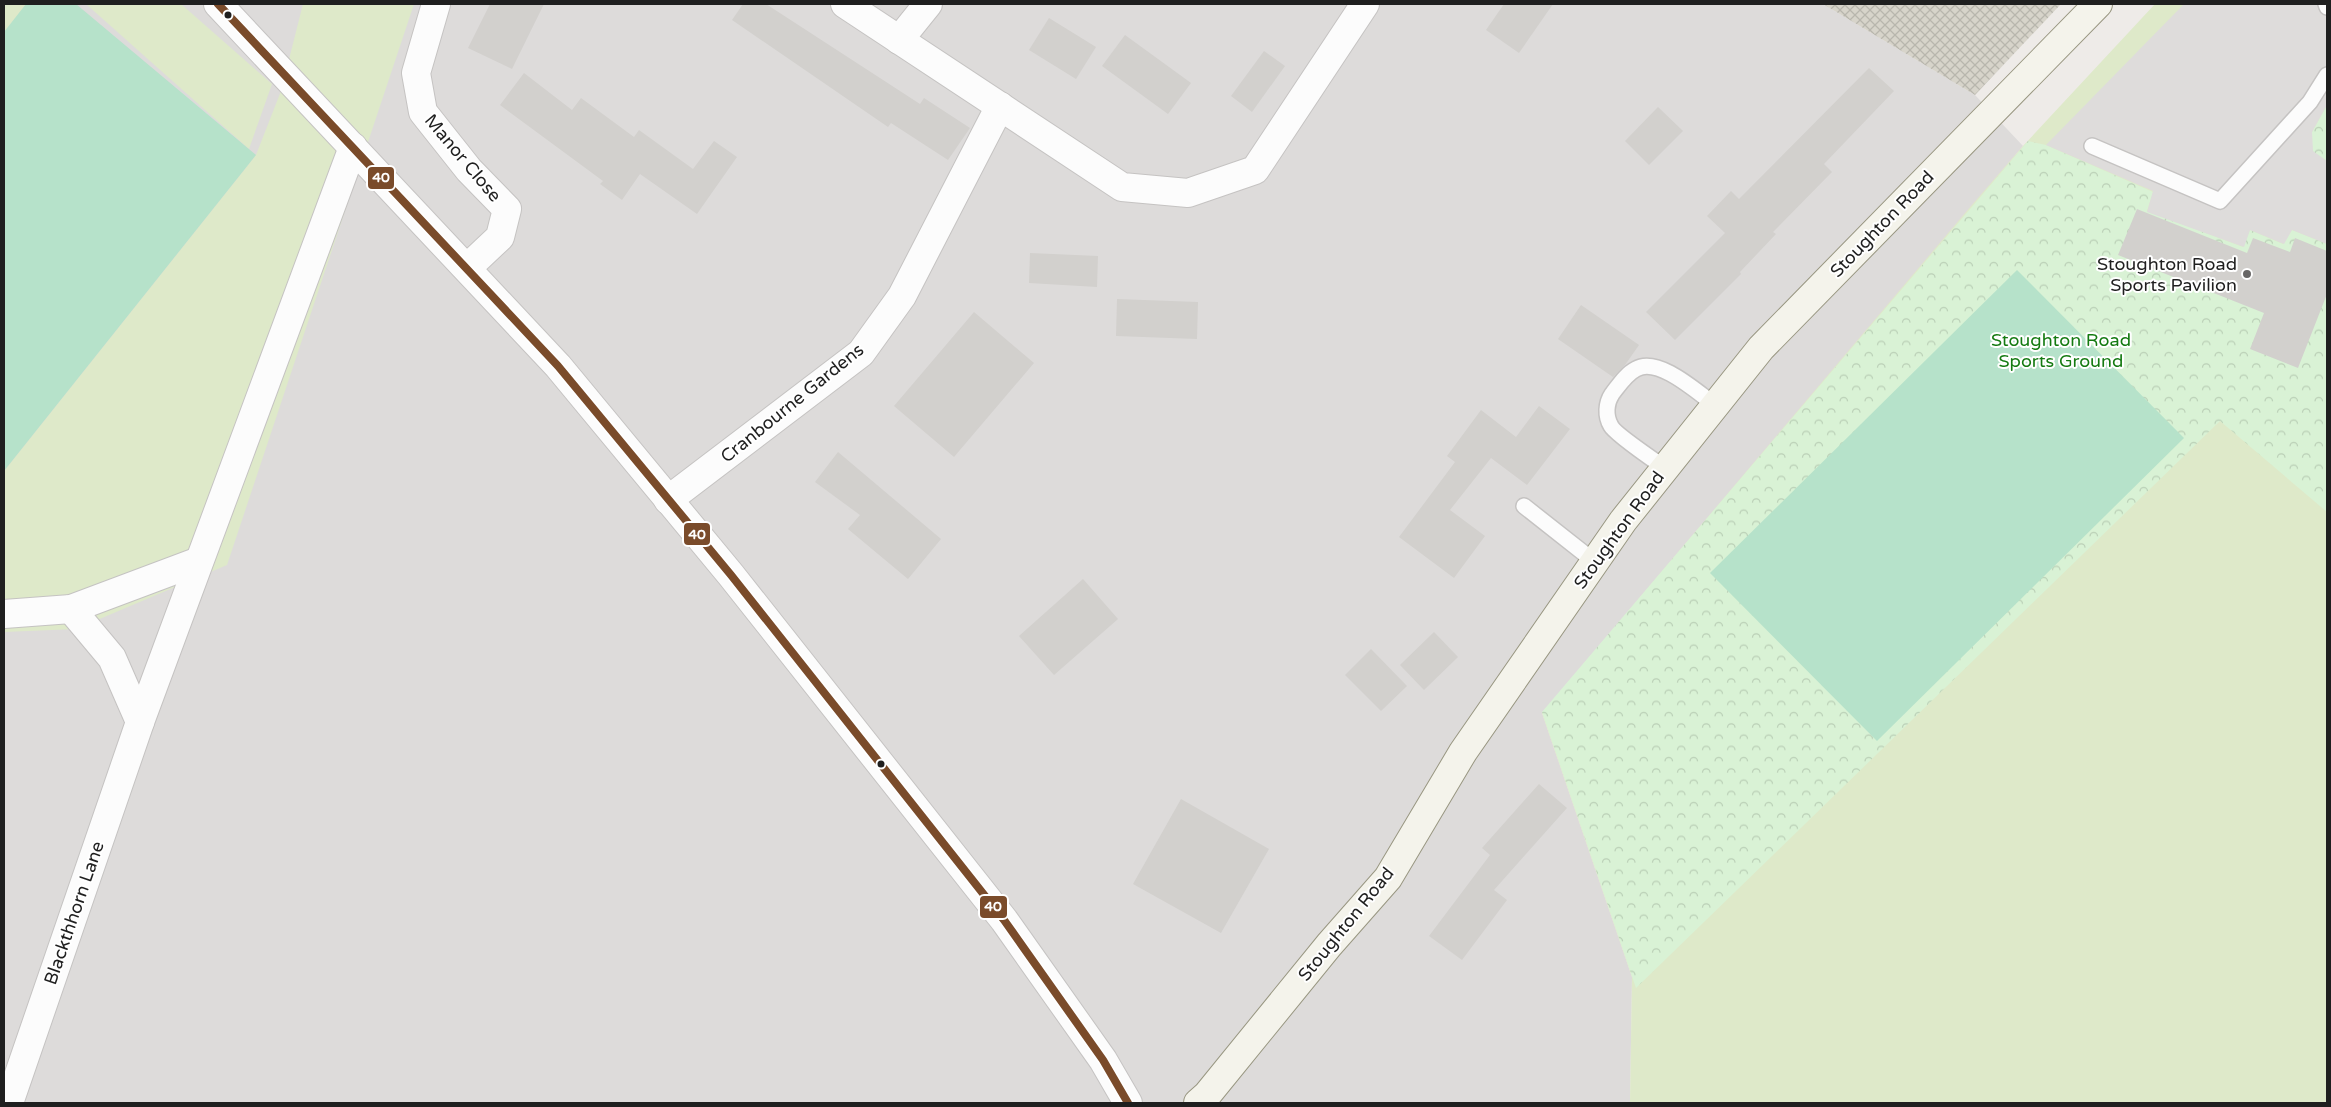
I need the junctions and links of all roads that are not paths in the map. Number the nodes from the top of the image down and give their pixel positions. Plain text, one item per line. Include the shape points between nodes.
1 (218, 4) edge
2 (436, 4) edge
3 (845, 4) edge
4 (928, 4) edge
5 (1365, 4) edge
6 (2098, 4) edge
7 (2326, 4) edge
8 (2327, 7) edge
9 (899, 40) junction
10 (2327, 75) edge
11 (1000, 106) junction
12 (2092, 146) dead end
13 (353, 147) junction
14 (467, 268) junction
15 (1715, 405) junction
16 (1665, 468) junction
17 (668, 500) junction
18 (1524, 506) dead end
19 (199, 561) junction
20 (1595, 562) junction
21 (71, 609) junction
22 (4, 614) edge
23 (140, 722) junction
24 (9, 1103) edge
25 (1128, 1103) edge
26 (1198, 1103) edge

1 - 13 street
2 - 14 street, Manor Close via 416,73 423,112 469,170 507,209 500,237
3 - 9 street
4 - 9 street
5 - 11 street via 1255,170 1188,193 1122,187
6 - 15 main road, Stoughton Road via 1761,348
7 - 8 lane
9 - 11 street
10 - 12 lane via 2310,102 2220,201
11 - 17 street, Cranbourne Gardens via 902,296 861,353
13 - 14 street
13 - 19 street, Blackthhorn Lane
14 - 17 street via 558,366
15 - 16 main road, Stoughton Road
15 - 16 lane via 1664,369 1651,366 1636,368 1622,381 1608,400 1607,415 1611,427
16 - 20 main road, Stoughton Road
17 - 25 street via 1004,920 1103,1060
18 - 20 lane
19 - 21 street
19 - 23 street, Blackthhorn Lane
20 - 26 main road, Stoughton Road via 1463,752 1388,878
21 - 22 street
21 - 23 street via 112,658
23 - 24 street, Blackthhorn Lane

